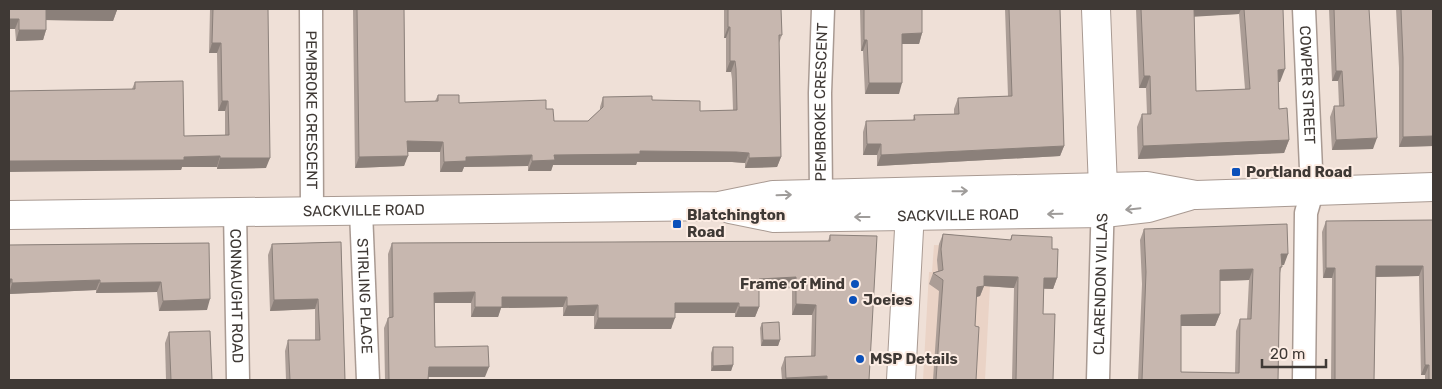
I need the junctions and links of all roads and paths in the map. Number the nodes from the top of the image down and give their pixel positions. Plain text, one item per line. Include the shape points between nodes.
1 (311, 9) edge
2 (823, 9) edge
3 (1096, 9) edge
4 (1304, 9) edge
5 (1433, 187) edge
6 (1312, 192) junction
7 (821, 194) junction
8 (1103, 200) junction
9 (911, 205) junction
10 (719, 206) junction
11 (235, 211) junction
12 (361, 211) junction
13 (312, 213) junction
14 (9, 215) edge
15 (238, 380) edge
16 (368, 380) edge
17 (901, 380) edge
18 (1098, 380) edge
19 (1304, 380) edge

1 - 13 street, PEMBROKE CRESCENT
2 - 7 street, PEMBROKE CRESCENT
3 - 8 main road
4 - 6 street, COWPER STREET
5 - 6 main road, SACKVILLE ROAD
6 - 8 main road, SACKVILLE ROAD via 1196,195 1148,208
6 - 19 street, COWPER STREET via 1306,212
7 - 9 main road, SACKVILLE ROAD
10 -> 7 main road, SACKVILLE ROAD via 774,195
8 - 9 main road, SACKVILLE ROAD
8 - 18 street, CLARENDON VILLAS
9 -> 10 main road, SACKVILLE ROAD via 774,218
9 - 17 main road
10 - 12 main road, SACKVILLE ROAD
11 - 13 main road, SACKVILLE ROAD
11 - 14 main road, SACKVILLE ROAD
11 - 15 street, CONNAUGHT ROAD
12 - 13 main road, SACKVILLE ROAD
12 - 16 street, STIRLING PLACE

